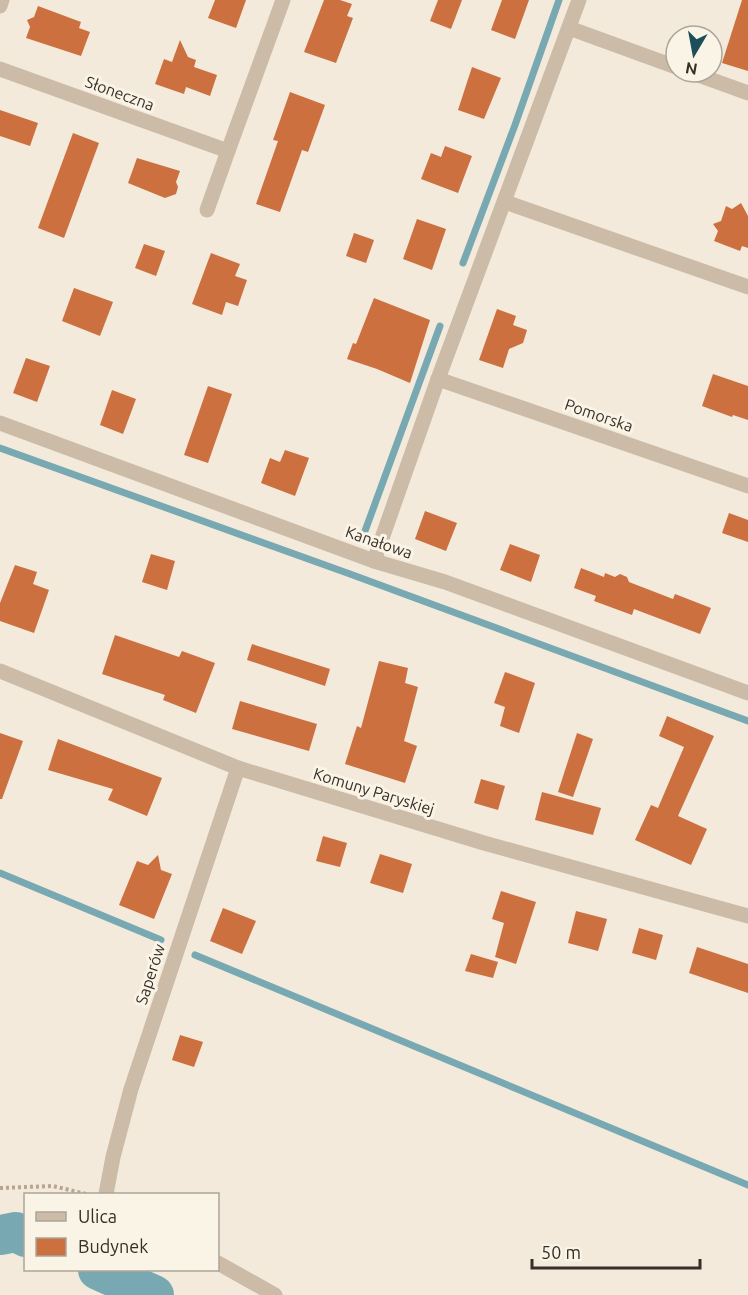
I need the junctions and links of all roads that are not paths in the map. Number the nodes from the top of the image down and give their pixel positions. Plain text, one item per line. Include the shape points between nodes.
1 (2, 0) edge
2 (283, 0) edge
3 (579, 0) edge
4 (0, 6) edge
5 (568, 28) junction
6 (664, 63) edge
7 (0, 69) edge
8 (723, 84) edge
9 (748, 93) edge
10 (228, 150) junction
11 (505, 202) junction
12 (207, 210) dead end
13 (748, 287) edge
14 (438, 379) junction
15 (0, 423) edge
16 (748, 486) edge
17 (374, 561) junction
18 (0, 670) edge
19 (748, 693) edge
20 (238, 768) junction
21 (748, 916) edge
22 (106, 1193) edge
23 (219, 1264) edge
24 (275, 1295) edge

1 - 4 street
2 - 10 street
3 - 5 street
5 - 6 street
5 - 11 street
7 - 10 street, Słoneczna
8 - 9 street
10 - 12 street
11 - 13 street
11 - 14 street
14 - 16 street, Pomorska
14 - 17 street
15 - 17 street, Kanałowa
17 - 19 street, Kanałowa via 445,582
18 - 20 street, Komuny Paryskiej
20 - 21 street, Komuny Paryskiej via 484,843
20 - 22 street, Saperów via 131,1089
23 - 24 street

